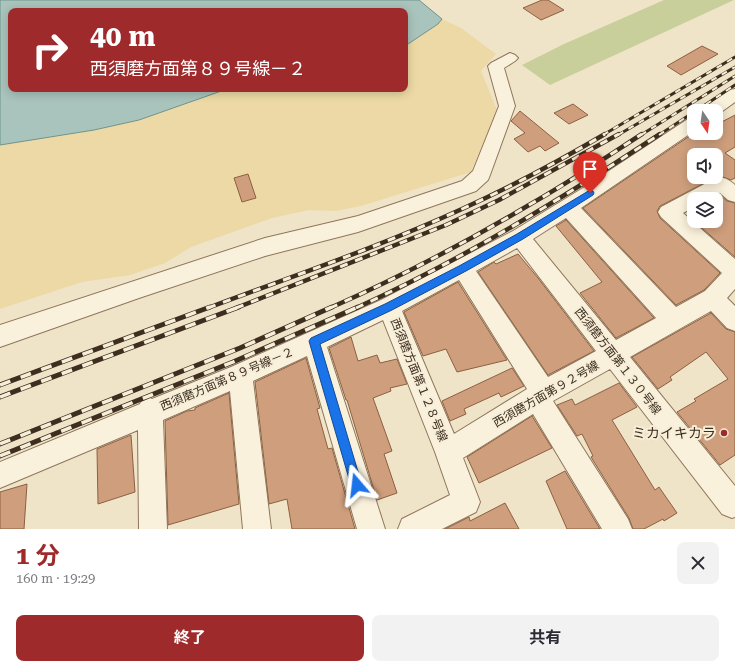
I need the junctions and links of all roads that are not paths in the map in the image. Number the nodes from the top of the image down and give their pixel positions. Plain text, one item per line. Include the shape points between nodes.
1 (510, 58) dead end
2 (735, 95) edge
3 (722, 104) edge
4 (687, 128) edge
5 (735, 195) edge
6 (568, 207) junction
7 (520, 237) junction
8 (463, 269) junction
9 (735, 273) edge
10 (713, 298) junction
11 (389, 307) junction
12 (674, 321) junction
13 (735, 321) edge
14 (0, 336) edge
15 (314, 341) junction
16 (613, 355) junction
17 (240, 375) junction
18 (540, 396) junction
19 (150, 411) junction
20 (448, 452) junction
21 (0, 475) edge
22 (732, 504) dead end
23 (424, 526) edge
24 (153, 529) edge
25 (257, 529) edge
26 (371, 529) edge
27 (618, 529) edge

1 - 14 street via 496,66 507,106 481,175 468,186 358,224 265,247 168,278
2 - 3 street
4 - 6 street, 西須磨方面第８９号線－２
5 - 9 street via 721,184 668,212
6 - 7 street, 西須磨方面第８９号線－２
6 - 12 street
7 - 8 street, 西須磨方面第８９号線－２
7 - 16 street, 西須磨方面第１３０号線
8 - 11 street, 西須磨方面第８９号線－２
8 - 18 street
9 - 10 street, 西須磨方面第９２号線
10 - 12 street, 西須磨方面第９２号線
10 - 13 street
11 - 15 street, 西須磨方面第８９号線－２
11 - 20 street, 西須磨方面第１２８号線
12 - 16 street, 西須磨方面第９２号線
15 - 17 street, 西須磨方面第８９号線－２
15 - 26 street
16 - 18 street, 西須磨方面第９２号線
16 - 22 street, 西須磨方面第１３０号線
17 - 19 street, 西須磨方面第８９号線－２
17 - 25 street
18 - 20 street, 西須磨方面第９２号線
18 - 27 street
19 - 21 street, 西須磨方面第８９号線－２
19 - 24 street
20 - 23 street via 466,502

